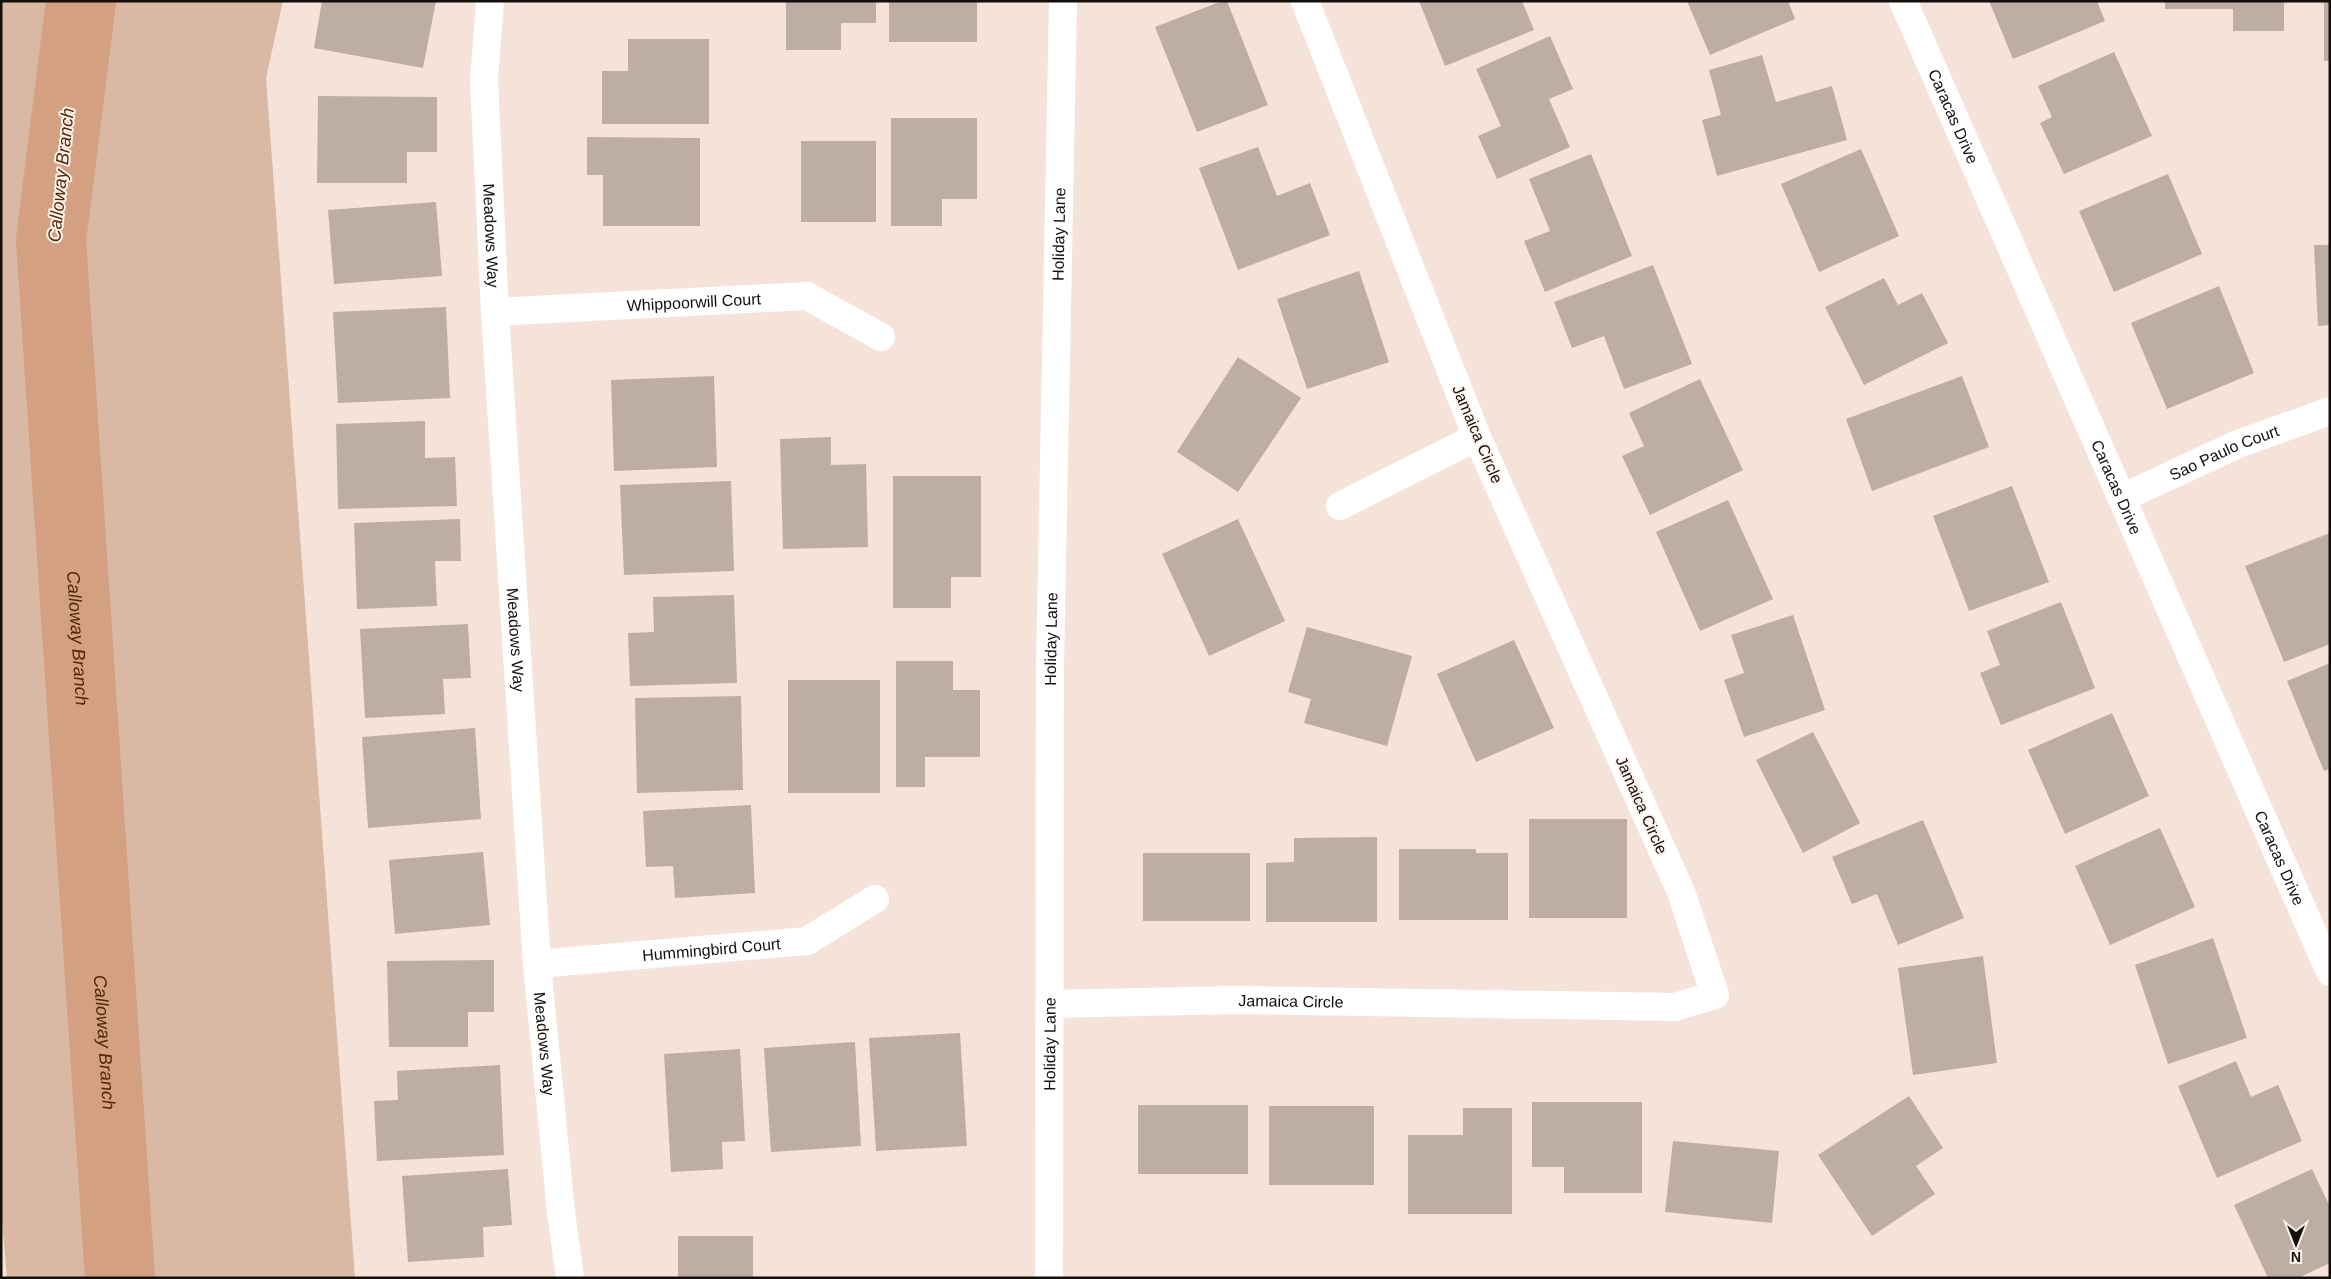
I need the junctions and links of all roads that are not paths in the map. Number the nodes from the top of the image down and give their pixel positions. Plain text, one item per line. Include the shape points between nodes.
1 (490, 1) edge
2 (1063, 1) edge
3 (1305, 1) edge
4 (1903, 1) edge
5 (495, 312) junction
6 (881, 337) dead end
7 (2330, 411) edge
8 (1477, 437) junction
9 (2122, 498) junction
10 (1340, 506) dead end
11 (875, 899) dead end
12 (2327, 961) edge
13 (537, 964) junction
14 (1050, 1004) junction
15 (570, 1278) edge
16 (1049, 1278) edge

1 - 5 street, Meadows Way via 484,80
2 - 14 street, Holiday Lane via 1050,656
3 - 8 street, Jamaica Circle
4 - 9 street, Caracas Drive
5 - 6 street, Whippoorwill Court via 807,296
5 - 13 street, Meadows Way
7 - 9 street, Sao Paulo Court via 2238,444
8 - 10 street
8 - 14 street, Jamaica Circle via 1680,892 1715,995 1675,1007 1235,1000
9 - 12 street, Caracas Drive
11 - 13 street, Hummingbird Court via 807,941
13 - 15 street, Meadows Way
14 - 16 street, Holiday Lane

